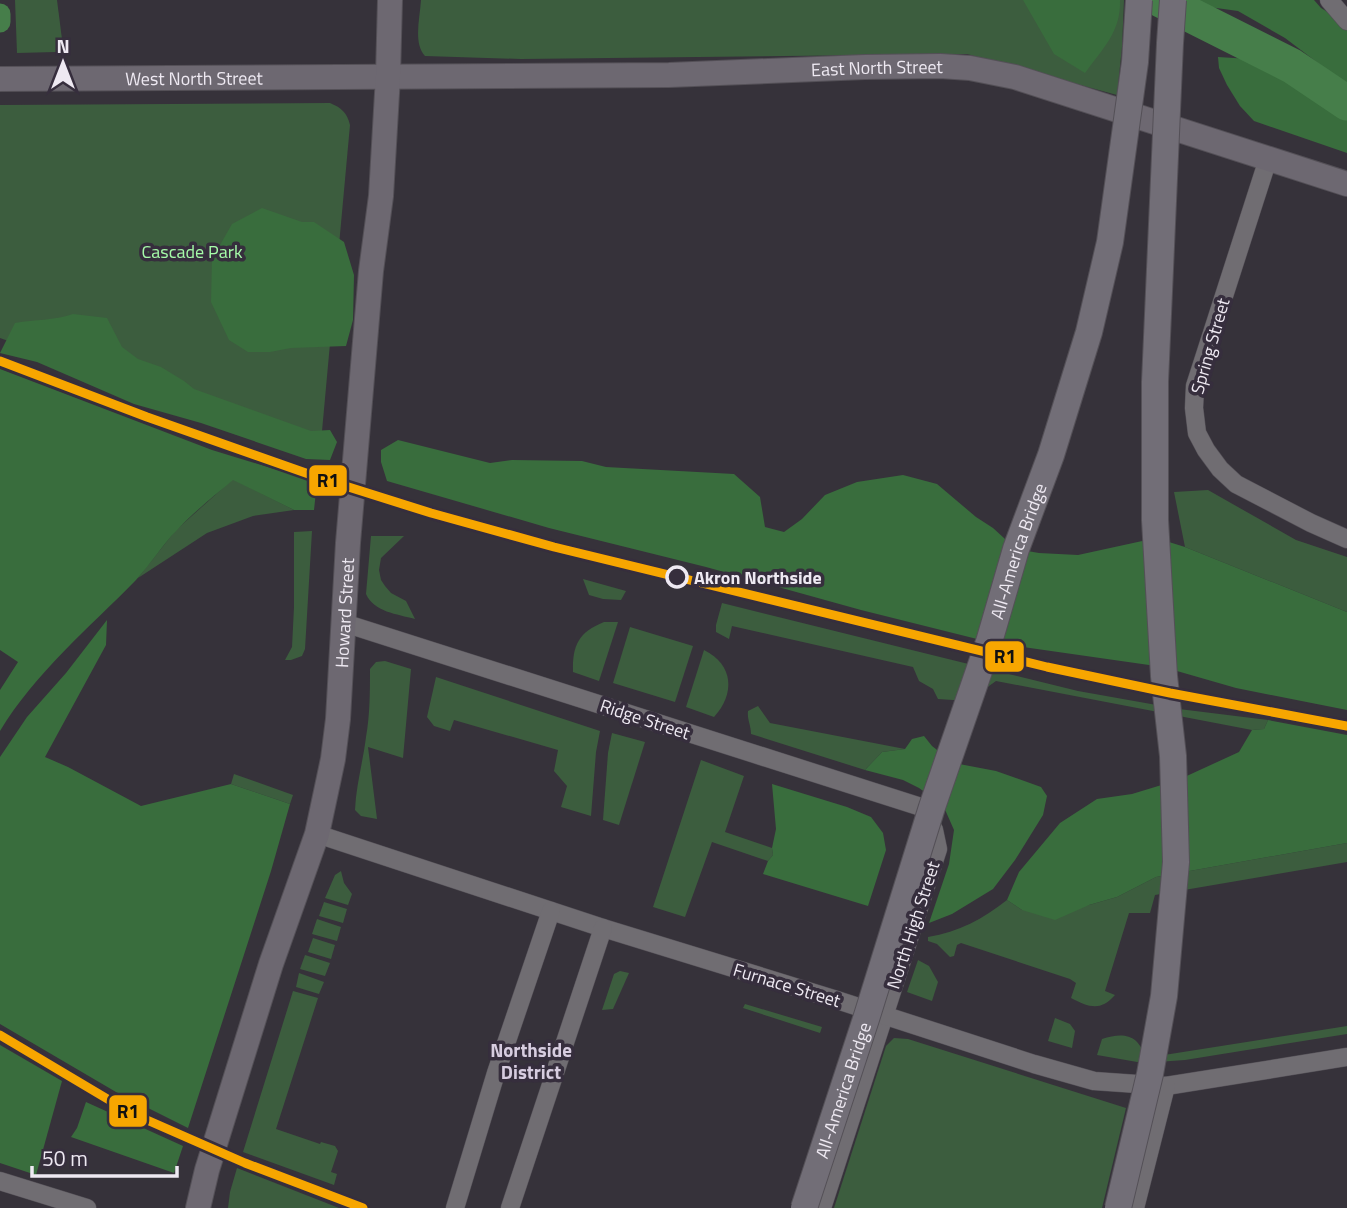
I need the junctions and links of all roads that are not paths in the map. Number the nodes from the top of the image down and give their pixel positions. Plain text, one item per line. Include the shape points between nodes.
1 (390, 0) edge
2 (1139, 0) edge
3 (1173, 0) edge
4 (1329, 0) edge
5 (1347, 22) edge
6 (388, 76) junction
7 (0, 79) edge
8 (1268, 159) junction
9 (1347, 184) edge
10 (1347, 539) edge
11 (344, 623) junction
12 (934, 830) junction
13 (317, 834) junction
14 (551, 911) junction
15 (603, 928) junction
16 (857, 1007) junction
17 (883, 1016) junction
18 (1347, 1057) edge
19 (1166, 1086) junction
20 (0, 1181) edge
21 (87, 1208) edge
22 (198, 1208) edge
23 (455, 1208) edge
24 (510, 1208) edge
25 (795, 1208) edge
26 (804, 1208) edge
27 (822, 1208) edge
28 (1118, 1208) edge
29 (1135, 1208) edge

1 - 6 street, Howard Street
2 - 26 main road, All-America Bridge, bridge via 1110,242 1089,332
3 - 28 main road, bridge via 1155,382 1155,520 1173,756 1176,862 1164,996
4 - 5 street
6 - 7 street, West North Street
6 - 8 street, East North Street via 970,68 1015,77
6 - 11 street, Howard Street
8 - 9 street, East North Street
8 - 10 street, Spring Street via 1195,386 1197,433 1220,469 1236,484
11 - 12 street, Ridge Street via 920,807
11 - 13 street, Howard Street via 333,759
12 - 16 street, North High Street via 912,843
12 - 17 street, North High Street via 938,849
13 - 14 street, Furnace Street
13 - 22 street, Howard Street via 271,964
14 - 15 street, Furnace Street
14 - 23 street
15 - 16 street, Furnace Street
15 - 24 street
16 - 17 street, Furnace Street
16 - 25 street, North High Street
17 - 19 street, Furnace Street via 1094,1081
17 - 27 street, North High Street
18 - 19 street, Furnace Street
19 - 29 street
20 - 21 street

